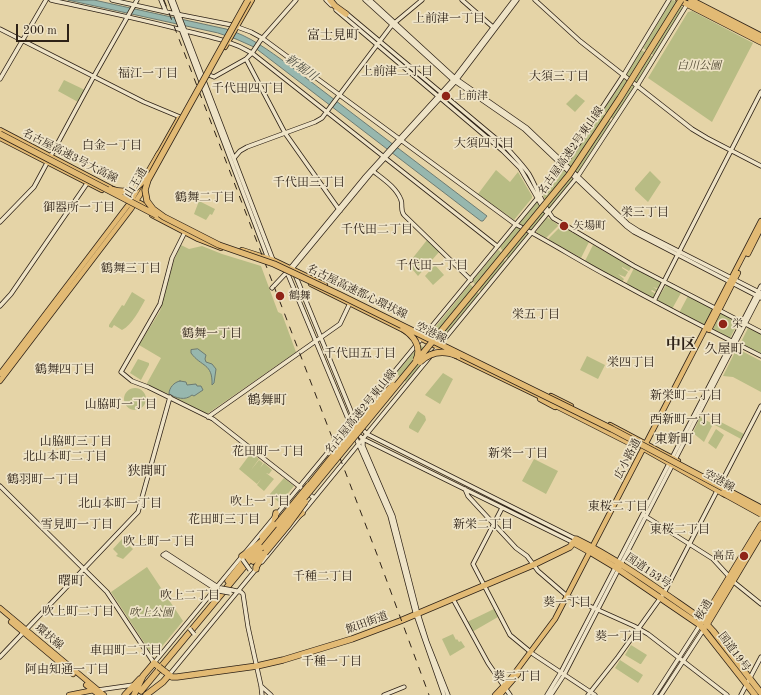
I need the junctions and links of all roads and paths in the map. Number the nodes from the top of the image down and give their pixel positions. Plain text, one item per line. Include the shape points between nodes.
1 (46, 0) edge
2 (51, 0) edge
3 (112, 0) edge
4 (137, 0) edge
5 (161, 0) edge
6 (170, 0) edge
7 (173, 0) edge
8 (247, 0) edge
9 (252, 0) edge
10 (296, 0) edge
11 (326, 0) edge
12 (331, 0) edge
13 (365, 0) edge
14 (370, 0) edge
15 (422, 0) edge
16 (462, 0) edge
17 (514, 0) edge
18 (518, 0) edge
19 (534, 0) edge
20 (669, 0) edge
21 (679, 0) edge
22 (689, 1) edge
23 (133, 6) junction
24 (166, 12) junction
25 (345, 13) joint
26 (128, 15) junction
27 (178, 16) junction
28 (393, 24) junction
29 (233, 28) junction
30 (0, 29) edge
31 (183, 29) junction
32 (494, 29) junction
33 (761, 36) edge
34 (227, 39) junction
35 (261, 39) junction
36 (22, 40) junction
37 (761, 42) edge
38 (379, 43) junction
39 (252, 53) junction
40 (246, 59) junction
41 (209, 75) junction
42 (94, 76) junction
43 (623, 76) junction
44 (0, 79) edge
45 (455, 80) junction
46 (203, 81) junction
47 (637, 86) junction
48 (761, 92) edge
49 (340, 95) junction
50 (441, 95) junction
51 (327, 113) junction
52 (180, 117) junction
53 (0, 132) edge
54 (285, 133) junction
55 (172, 135) junction
56 (0, 138) edge
57 (399, 141) junction
58 (731, 151) junction
59 (50, 156) junction
60 (384, 157) junction
61 (234, 158) junction
62 (48, 162) junction
63 (564, 165) junction
64 (761, 166) edge
65 (373, 171) junction
66 (577, 177) junction
67 (91, 178) junction
68 (88, 183) junction
69 (538, 197) junction
70 (133, 202) junction
71 (338, 209) junction
72 (548, 212) junction
73 (761, 221) edge
74 (0, 222) edge
75 (515, 224) junction
76 (761, 228) edge
77 (186, 230) junction
78 (532, 232) junction
79 (219, 245) junction
80 (497, 246) junction
81 (679, 254) junction
82 (270, 259) junction
83 (292, 269) junction
84 (287, 272) junction
85 (294, 276) junction
86 (471, 280) junction
87 (732, 281) junction
88 (665, 282) junction
89 (761, 286) edge
90 (272, 288) dead end
91 (759, 295) edge
92 (654, 301) junction
93 (350, 303) junction
94 (359, 304) junction
95 (0, 306) edge
96 (717, 310) junction
97 (744, 323) junction
98 (708, 329) junction
99 (761, 332) edge
100 (425, 334) junction
101 (320, 338) junction
102 (421, 339) junction
103 (316, 341) junction
104 (734, 342) junction
105 (440, 344) junction
106 (761, 356) edge
107 (0, 374) edge
108 (507, 377) junction
109 (0, 381) edge
110 (518, 383) junction
111 (170, 397) junction
112 (761, 406) edge
113 (208, 417) junction
114 (372, 417) junction
115 (354, 420) junction
116 (350, 425) junction
117 (367, 434) junction
118 (363, 439) junction
119 (647, 444) junction
120 (358, 445) junction
121 (636, 445) junction
122 (645, 449) junction
123 (335, 461) junction
124 (671, 461) junction
125 (316, 477) junction
126 (692, 477) joint
127 (0, 486) edge
128 (299, 486) junction
129 (719, 488) junction
130 (465, 489) junction
131 (314, 498) junction
132 (502, 508) junction
133 (761, 508) edge
134 (276, 513) junction
135 (302, 513) junction
136 (761, 514) edge
137 (644, 515) junction
138 (285, 516) junction
139 (494, 524) junction
140 (761, 525) edge
141 (761, 534) edge
142 (575, 541) junction
143 (689, 544) junction
144 (254, 546) dead end
145 (263, 546) junction
146 (593, 550) junction
147 (250, 552) dead end
148 (164, 554) dead end
149 (242, 558) junction
150 (533, 564) junction
151 (618, 566) junction
152 (84, 568) junction
153 (253, 571) junction
154 (731, 579) junction
155 (235, 581) junction
156 (484, 586) junction
157 (218, 589) junction
158 (234, 592) junction
159 (568, 596) junction
160 (662, 596) junction
161 (453, 599) junction
162 (761, 604) edge
163 (0, 608) edge
164 (595, 609) junction
165 (0, 612) edge
166 (417, 614) junction
167 (198, 622) junction
168 (186, 624) junction
169 (704, 624) junction
170 (639, 629) junction
171 (25, 631) junction
172 (198, 639) junction
173 (532, 653) junction
174 (0, 657) edge
175 (761, 657) edge
176 (679, 658) junction
177 (683, 662) junction
178 (257, 666) junction
179 (159, 667) junction
180 (562, 673) junction
181 (169, 675) junction
182 (143, 676) junction
183 (163, 682) junction
184 (748, 682) junction
185 (133, 685) junction
186 (261, 686) junction
187 (404, 687) dead end
188 (505, 688) junction
189 (97, 692) edge
190 (143, 693) edge
191 (761, 693) edge
192 (590, 694) edge
193 (69, 695) edge
194 (104, 695) edge
195 (125, 695) edge
196 (134, 695) edge
197 (154, 695) edge
198 (262, 695) edge
199 (271, 695) edge
200 (384, 695) edge
201 (444, 695) edge
202 (448, 695) edge
203 (495, 695) edge
204 (500, 695) edge
205 (510, 695) edge
206 (546, 695) edge
207 (552, 695) edge
208 (595, 695) edge
209 (655, 695) edge
210 (661, 695) edge
211 (727, 695) edge
212 (741, 695) edge
213 (755, 695) edge

1 - 36 street
2 - 26 street
3 - 23 street
4 - 23 street
5 - 24 street
6 - 27 street
7 - 27 street
8 - 29 main road, 山王通
8 - 55 highway, 名古屋高速都心環状線, bridge
9 - 29 main road, 山王通
10 - 35 street
11 - 38 street via 341,15
12 - 25 highway
13 - 28 street
14 - 28 street
15 - 28 street
16 - 32 street
17 - 32 street
18 - 32 street
19 - 43 street
20 - 43 street
21 - 22 highway
21 - 114 highway, 名古屋高速2号東山線, bridge via 620,98 569,175
21 - 125 highway, 名古屋高速2号東山線, bridge via 567,173
22 - 33 highway
22 - 37 highway
22 - 47 street
23 - 24 street
23 - 26 street
24 - 27 street
25 - 38 street
26 - 31 street
26 - 42 street
27 - 29 street
27 - 31 street
28 - 38 street
28 - 45 street
29 - 34 main road, 山王通, bridge
29 - 35 street via 251,32
30 - 36 street
31 - 34 street
31 - 46 street
32 - 45 street
34 - 39 street
34 - 41 main road, 山王通
34 - 46 main road, 山王通
35 - 39 street
35 - 49 street
36 - 42 street
36 - 44 street
38 - 49 street
38 - 50 street
39 - 40 street
39 - 51 street
40 - 41 street via 214,77
40 - 54 street
41 - 46 main road, 山王通
42 - 52 street
42 - 59 street
43 - 47 street
43 - 63 street
45 - 50 street
45 - 63 street via 526,128
46 - 52 main road, 山王通
46 - 61 street
46 - 70 main road, 山王通
46 - 82 street
47 - 58 street via 692,129
47 - 66 street
48 - 58 street
49 - 51 street
49 - 57 street
50 - 57 street
50 - 69 street via 510,157
51 - 54 street via 318,120
51 - 60 street
52 - 70 main road, 山王通
53 - 55 highway, 名古屋高速3号大高線, bridge via 116,191 126,192 142,182
53 - 59 main road, 空港線
53 - 79 highway, 名古屋高速3号大高線, bridge via 105,189
54 - 61 street via 247,147
54 - 71 street
55 - 79 highway, 名古屋高速都心環状線, bridge via 147,182 147,200 158,213
56 - 62 main road, 空港線
57 - 60 street
57 - 75 street
58 - 64 street
58 - 81 street
59 - 62 street
59 - 67 main road, 空港線
60 - 65 street
60 - 71 street
60 - 80 street
61 - 82 street
62 - 68 main road, 空港線
62 - 74 street via 34,187
63 - 66 street
63 - 69 street
65 - 71 street
65 - 86 street via 396,192 404,215
66 - 72 street
66 - 81 street via 628,224
67 - 68 street
67 - 70 main road, 空港線
68 - 70 main road, 空港線
68 - 95 street
69 - 72 street via 545,212
69 - 75 street
70 - 77 main road, 空港線
70 - 107 main road, 山王通
70 - 109 main road, 山王通
71 - 83 street
72 - 78 street
72 - 88 street via 578,234
73 - 87 main road, 広小路通
75 - 78 street
75 - 80 street
76 - 87 main road, 広小路通
77 - 82 main road, 空港線 via 214,246
77 - 111 street via 172,261 160,304 121,372 132,381
78 - 92 street
78 - 105 street
79 - 94 highway, 名古屋高速都心環状線, bridge via 274,264
80 - 86 street
81 - 87 street
81 - 88 street
82 - 83 main road, 空港線
82 - 84 main road, 空港線
83 - 84 street
83 - 85 street
83 - 93 main road, 空港線
84 - 85 main road, 空港線
84 - 90 street
84 - 103 street
85 - 93 main road, 空港線
85 - 101 street
86 - 100 street
87 - 91 street
87 - 96 main road, 広小路通
88 - 92 street
88 - 96 street
89 - 91 street
91 - 97 street
92 - 98 street
93 - 100 main road, 空港線
93 - 101 street via 340,324
93 - 102 main road, 空港線
94 - 108 highway, 名古屋高速都心環状線, bridge
94 - 125 highway, bridge via 410,334 417,343 418,357 372,408
96 - 97 street
96 - 98 main road, 広小路通
97 - 99 street
97 - 104 street
98 - 104 street
98 - 119 main road, 広小路通
100 - 102 street
100 - 105 main road, 空港線
101 - 103 street
101 - 115 street
102 - 105 main road, 空港線
102 - 115 street
103 - 113 street
103 - 116 street
104 - 106 street
104 - 124 street
105 - 117 street
105 - 119 main road, 空港線
105 - 121 main road, 空港線 via 533,393 556,408
108 - 110 highway, 名古屋高速都心環状線, bridge
108 - 114 highway, bridge via 452,354 433,353 418,363
110 - 121 highway via 521,388
110 - 124 highway, 名古屋高速都心環状線, bridge
111 - 113 street
111 - 152 street via 138,512
112 - 129 street
113 - 128 street
114 - 123 highway, 名古屋高速2号東山線, bridge
114 - 123 highway, bridge
115 - 116 street
115 - 117 street
115 - 118 street
116 - 118 street
116 - 120 street
116 - 128 street
117 - 118 street
117 - 142 street
118 - 120 street
118 - 130 street
118 - 166 street via 363,446 393,516
119 - 122 main road, 広小路通
119 - 124 main road, 空港線
120 - 131 street
120 - 166 street via 390,516
121 - 122 main road, 空港線
122 - 124 main road, 空港線
122 - 146 main road, 広小路通
123 - 145 highway, 名古屋高速2号東山線, bridge
123 - 153 highway, bridge
124 - 126 main road, 空港線
124 - 129 main road, 空港線
124 - 133 highway, 名古屋高速都心環状線, bridge
124 - 136 highway, bridge
124 - 137 street
125 - 138 highway, 名古屋高速2号東山線, bridge
125 - 138 highway, bridge
126 - 129 highway via 696,476
127 - 152 street
128 - 131 street
128 - 134 street
129 - 133 main road, 空港線
129 - 136 highway
129 - 143 street
130 - 132 street
130 - 139 street via 468,496
131 - 135 street
132 - 139 street
132 - 142 street
134 - 144 highway via 274,523
134 - 149 street
135 - 153 street
135 - 155 highway via 286,524
137 - 143 street
137 - 151 street
138 - 145 highway, 名古屋高速2号東山線, bridge
138 - 149 highway, bridge
139 - 150 street
139 - 156 street via 473,564
140 - 154 highway, 桜通
141 - 154 highway, 桜通
142 - 146 highway, 国道153号
142 - 150 highway, 飯田街道 via 570,547
143 - 154 street via 713,559
143 - 160 street
145 - 155 highway, 名古屋高速2号東山線
145 - 167 highway, 名古屋高速2号東山線
146 - 151 highway, 国道153号
146 - 159 main road, 広小路通
147 - 167 highway
148 - 157 street
149 - 153 street, bridge
149 - 157 street
150 - 156 highway, 飯田街道
150 - 159 street
151 - 160 highway, 国道153号
151 - 164 street
152 - 171 street
152 - 179 street via 107,592
153 - 158 street
154 - 162 street
154 - 169 highway, 桜通
155 - 190 highway, 名古屋高速2号東山線
156 - 161 highway, 飯田街道
156 - 173 street via 510,635
157 - 158 street, bridge
157 - 168 street
158 - 172 street
158 - 178 street via 243,597
159 - 164 street
159 - 173 main road, 広小路通 via 558,620
160 - 169 highway, 国道153号
160 - 170 street
161 - 166 highway, 飯田街道
161 - 188 street via 488,663
163 - 171 main road, 環状線
164 - 170 street
164 - 180 street
165 - 171 main road, 環状線
166 - 178 highway, 飯田街道 via 350,640
166 - 201 street
166 - 202 street
167 - 190 highway, 名古屋高速2号東山線
168 - 172 street, bridge
168 - 179 street
169 - 176 street, 桜通
169 - 177 street, 桜通
169 - 184 highway, 国道19号
170 - 176 street
170 - 192 street
171 - 174 street
171 - 189 main road, 環状線
172 - 181 street
173 - 180 street
173 - 188 main road, 広小路通
175 - 184 street
176 - 177 street
176 - 209 street, 桜通
177 - 210 street, 桜通
177 - 211 street
178 - 181 highway, 飯田街道 via 178,677
178 - 186 street
179 - 181 highway
179 - 182 highway
180 - 192 street
180 - 206 street
180 - 207 street
181 - 183 highway
182 - 185 highway
182 - 196 highway
183 - 190 highway
183 - 197 highway
184 - 191 highway, 国道19号
184 - 212 street
184 - 213 highway, 国道19号
185 - 189 street
185 - 195 highway
186 - 198 street
186 - 199 street
187 - 200 street
188 - 203 main road, 広小路通
188 - 204 main road, 広小路通
188 - 205 street
189 - 193 main road
189 - 194 main road, 環状線
192 - 208 street

